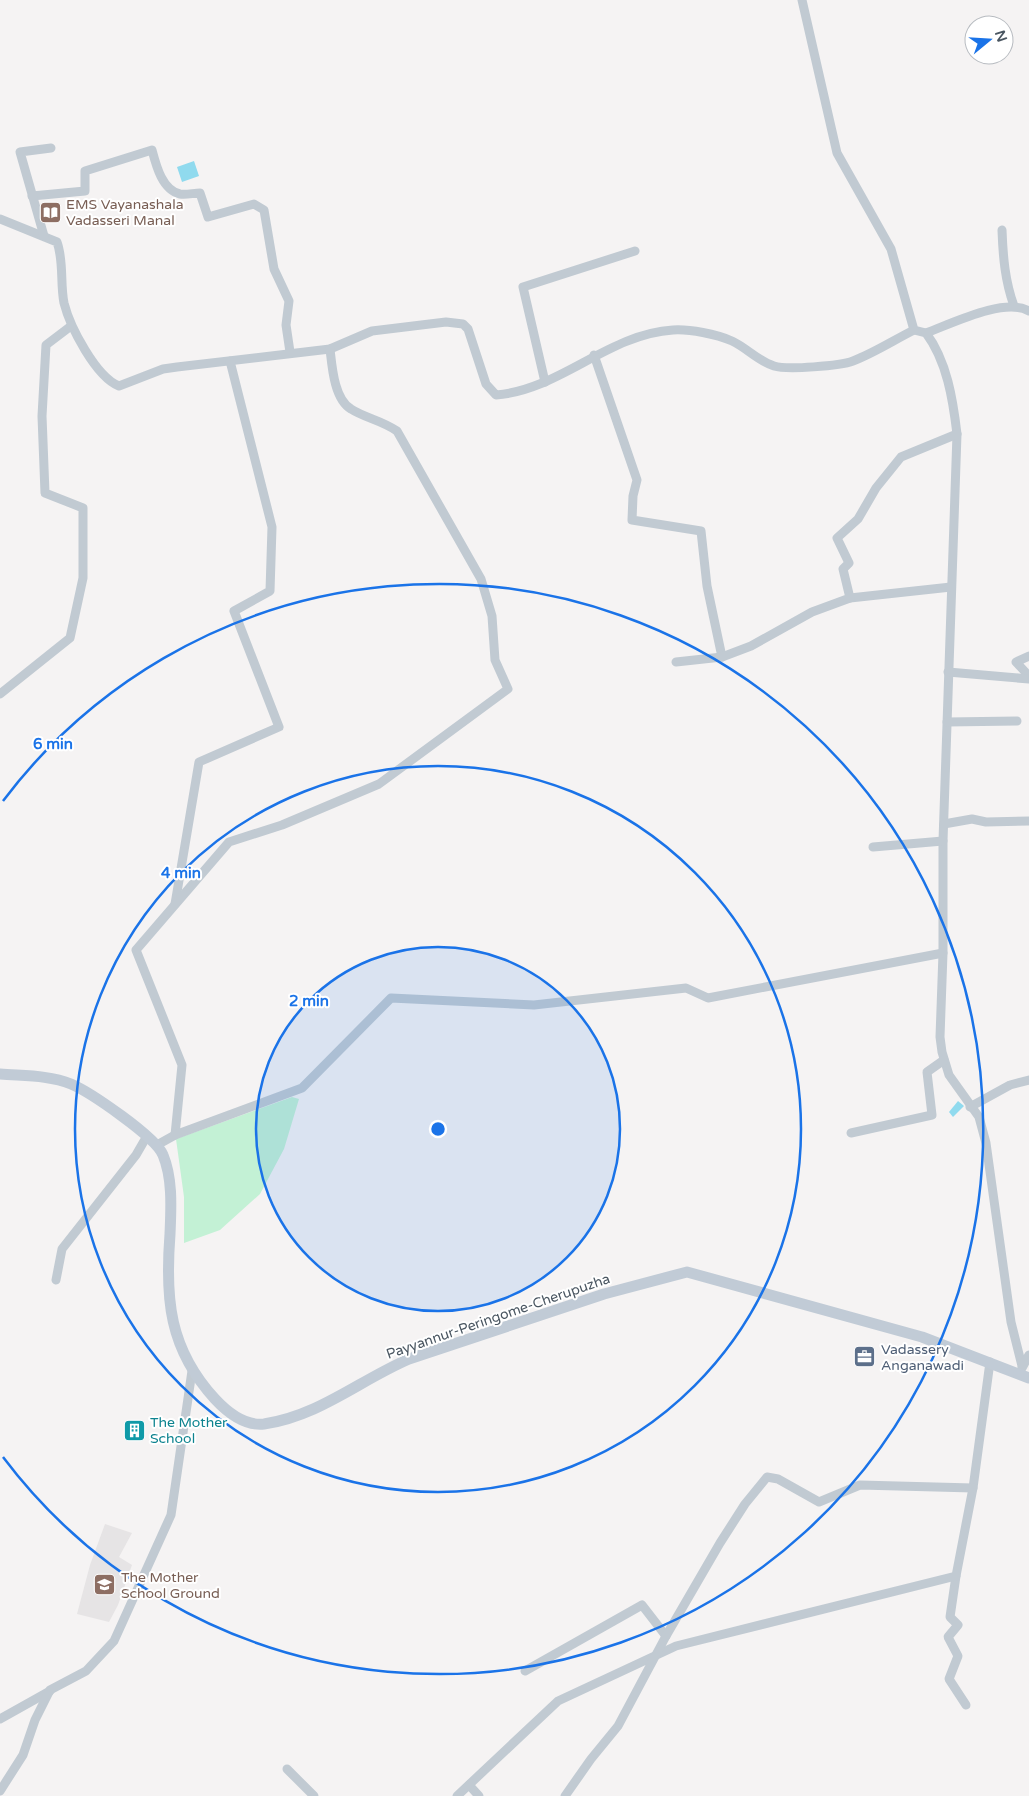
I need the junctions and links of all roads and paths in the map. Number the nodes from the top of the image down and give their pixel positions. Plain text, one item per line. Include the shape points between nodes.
1 (802, 0) edge
2 (51, 148) dead end
3 (32, 196) junction
4 (0, 219) edge
5 (1002, 230) dead end
6 (44, 236) junction
7 (635, 251) dead end
8 (1014, 306) junction
9 (1029, 311) edge
10 (71, 326) junction
11 (914, 330) junction
12 (926, 333) junction
13 (330, 349) junction
14 (290, 352) junction
15 (594, 355) junction
16 (230, 361) junction
17 (545, 382) junction
18 (957, 434) junction
19 (951, 586) junction
20 (850, 598) junction
21 (1029, 656) edge
22 (722, 658) junction
23 (676, 662) dead end
24 (948, 672) junction
25 (1029, 677) edge
26 (0, 694) edge
27 (1017, 721) dead end
28 (947, 722) junction
29 (1029, 821) edge
30 (944, 824) junction
31 (943, 841) junction
32 (873, 847) dead end
33 (175, 906) junction
34 (944, 953) junction
35 (944, 1060) junction
36 (0, 1074) edge
37 (1029, 1080) edge
38 (970, 1107) junction
39 (850, 1133) dead end
40 (175, 1135) junction
41 (147, 1136) junction
42 (157, 1145) junction
43 (56, 1280) dead end
44 (1029, 1355) edge
45 (990, 1362) junction
46 (192, 1371) junction
47 (1024, 1373) edge
48 (973, 1488) junction
49 (956, 1576) junction
50 (666, 1636) junction
51 (656, 1655) junction
52 (525, 1671) dead end
53 (50, 1690) junction
54 (966, 1705) dead end
55 (0, 1719) edge
56 (287, 1769) dead end
57 (469, 1785) junction
58 (0, 1791) edge
59 (314, 1796) edge
60 (457, 1796) edge
61 (479, 1796) edge
62 (565, 1796) edge

1 - 11 street via 837,153 891,249
2 - 3 street via 20,152
3 - 6 street
3 - 14 street via 85,191 85,171 152,150 157,170 170,190 180,194 200,193 208,217 254,204 264,210 274,269 289,301 286,325
4 - 6 street
5 - 8 street via 1007,287
6 - 10 street via 57,242 61,254 64,302
7 - 17 street via 523,287
8 - 9 street
8 - 12 street via 985,312
10 - 16 street via 93,361 112,383 119,386 164,369
10 - 26 street via 46,345 42,416 45,493 83,508 83,578 70,638
11 - 12 street
11 - 15 street via 852,361 805,367 776,367 732,341 673,330 642,336
12 - 18 street via 937,350 954,403
13 - 14 street
13 - 17 street via 372,331 429,323 463,324 472,339 486,384 496,395 510,394
13 - 33 street via 344,403 397,431 481,579 492,616 495,660 508,689 379,784 282,825 230,842
14 - 16 street
15 - 17 street
15 - 22 street via 637,480 632,520 701,531 706,586
16 - 33 street via 272,527 270,591 234,611 279,727 199,762
18 - 19 street
18 - 20 street via 901,456 876,488 858,520 837,538 849,563 843,570
19 - 20 street
19 - 24 street
20 - 22 street via 812,612 751,646
21 - 25 street via 1016,662
22 - 23 street
24 - 25 street
24 - 28 street
27 - 28 street
28 - 30 street
29 - 30 street via 986,822 972,819
30 - 31 street
31 - 32 street
31 - 34 street
33 - 40 street via 136,950 182,1065
34 - 35 street via 940,1036
34 - 40 street via 708,998 686,988 534,1005 391,998 302,1088
35 - 38 street via 949,1075
35 - 39 street via 927,1072 932,1114
36 - 41 main road, Payyannur-Peringome-Cherupuzha via 50,1078 71,1085
37 - 38 street via 1010,1085
38 - 47 street via 979,1117 986,1143 1011,1322
40 - 42 street
41 - 42 main road, Payyannur-Peringome-Cherupuzha
41 - 43 street via 136,1155 62,1249
42 - 46 main road, Payyannur-Peringome-Cherupuzha via 166,1165 171,1208 167,1292 179,1340
44 - 47 street
45 - 46 main road, Payyannur-Peringome-Cherupuzha via 922,1337 687,1272 604,1294 409,1359 331,1402 278,1421 250,1422 228,1412
45 - 47 main road, Payyannur-Peringome-Cherupuzha
45 - 48 street
46 - 53 street via 171,1515 114,1641 86,1671
48 - 49 street
48 - 50 street via 860,1485 818,1502 778,1479 768,1477 745,1504
49 - 51 street via 676,1646
49 - 54 street via 950,1617 958,1625 948,1637 958,1656 949,1679
50 - 51 street
50 - 52 street via 642,1605
51 - 57 street via 558,1701
51 - 62 street via 618,1726
53 - 55 street
53 - 58 street via 23,1755
56 - 59 street
57 - 60 street
57 - 61 street

